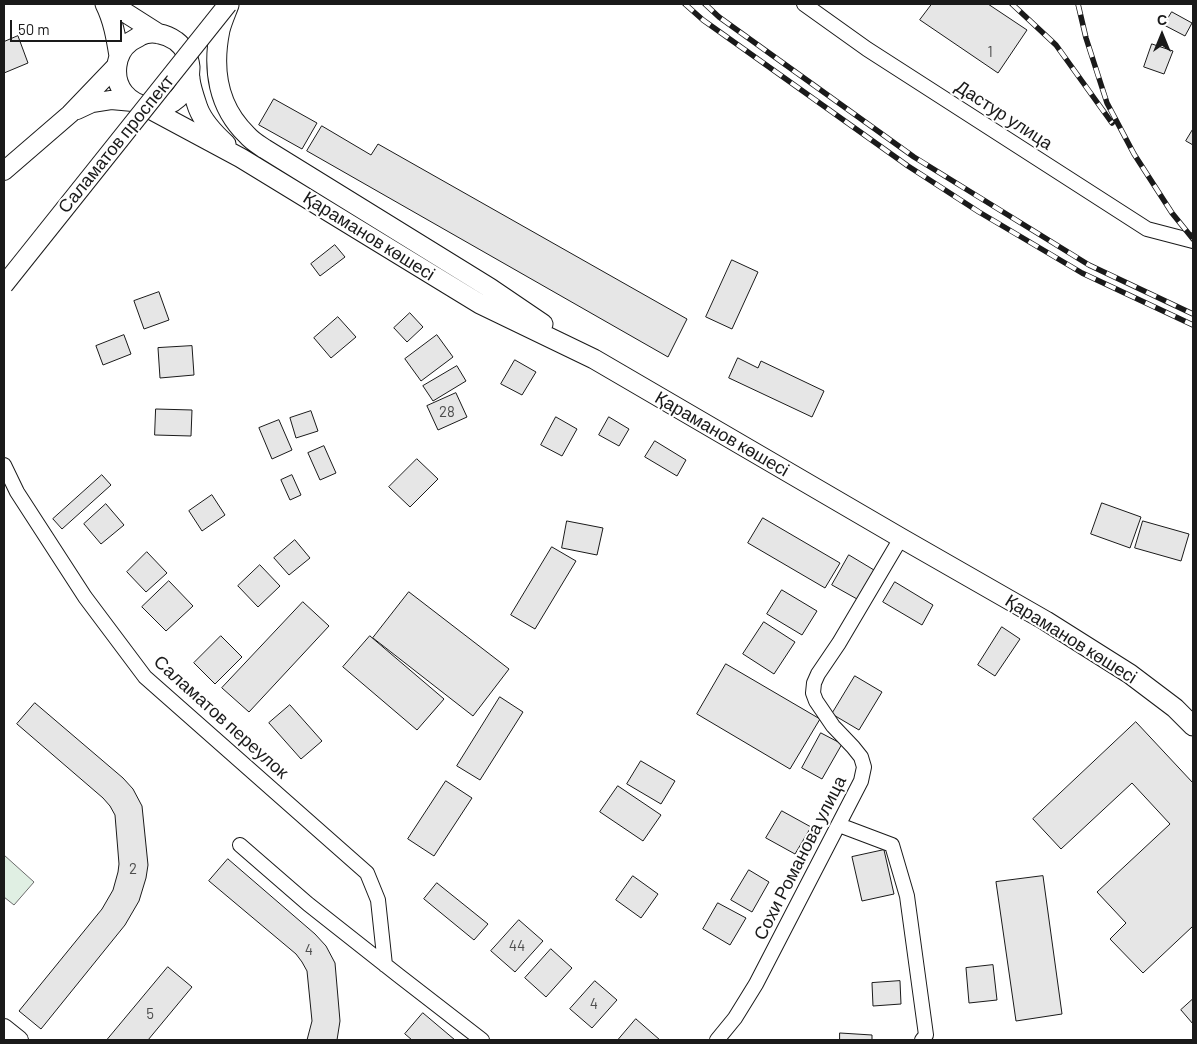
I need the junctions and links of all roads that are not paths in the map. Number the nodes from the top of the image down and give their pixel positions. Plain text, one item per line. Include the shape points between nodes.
1 (105, 4) edge
2 (114, 4) edge
3 (229, 4) edge
4 (804, 4) edge
5 (159, 34) junction
6 (118, 61) junction
7 (190, 78) junction
8 (140, 104) junction
9 (70, 114) junction
10 (241, 158) junction
11 (4, 171) edge
12 (1193, 241) edge
13 (4, 284) edge
14 (594, 359) junction
15 (4, 465) edge
16 (901, 538) junction
17 (1193, 726) edge
18 (839, 825) junction
19 (240, 845) dead end
20 (385, 965) junction
21 (4, 1028) edge
22 (19, 1040) edge
23 (482, 1040) edge
24 (717, 1040) edge
25 (922, 1040) edge

1 - 6 main road via 116,33
2 - 5 main road
3 - 13 street, Саламатов проспект, bridge
3 - 14 main road via 220,29 217,76 232,119 248,136 490,288
4 - 12 street, Дастур улица via 866,49 1147,229
5 - 6 main road via 143,35 129,42
5 - 7 main road via 180,45 187,55
6 - 8 main road via 117,80 123,92
6 - 9 street
7 - 8 main road via 178,98 168,104 157,107
7 - 10 main road via 198,110 215,134
8 - 9 street via 111,100 92,103
8 - 10 main road
9 - 11 street
10 - 14 main road, Қараманов көшесі via 480,304
14 - 16 main road, Қараманов көшесі
15 - 20 street, Саламатов переулок via 17,492 85,597 145,677 367,873 378,900
16 - 17 main road, Қараманов көшесі via 1104,656 1175,708
16 - 18 street, Сохи Романова улица via 814,683 816,701 833,726 861,756 864,767 861,781
18 - 24 street, Сохи Романова улица via 756,984
18 - 25 street via 892,845 907,896 926,1034
19 - 20 street
20 - 23 street
21 - 22 street

